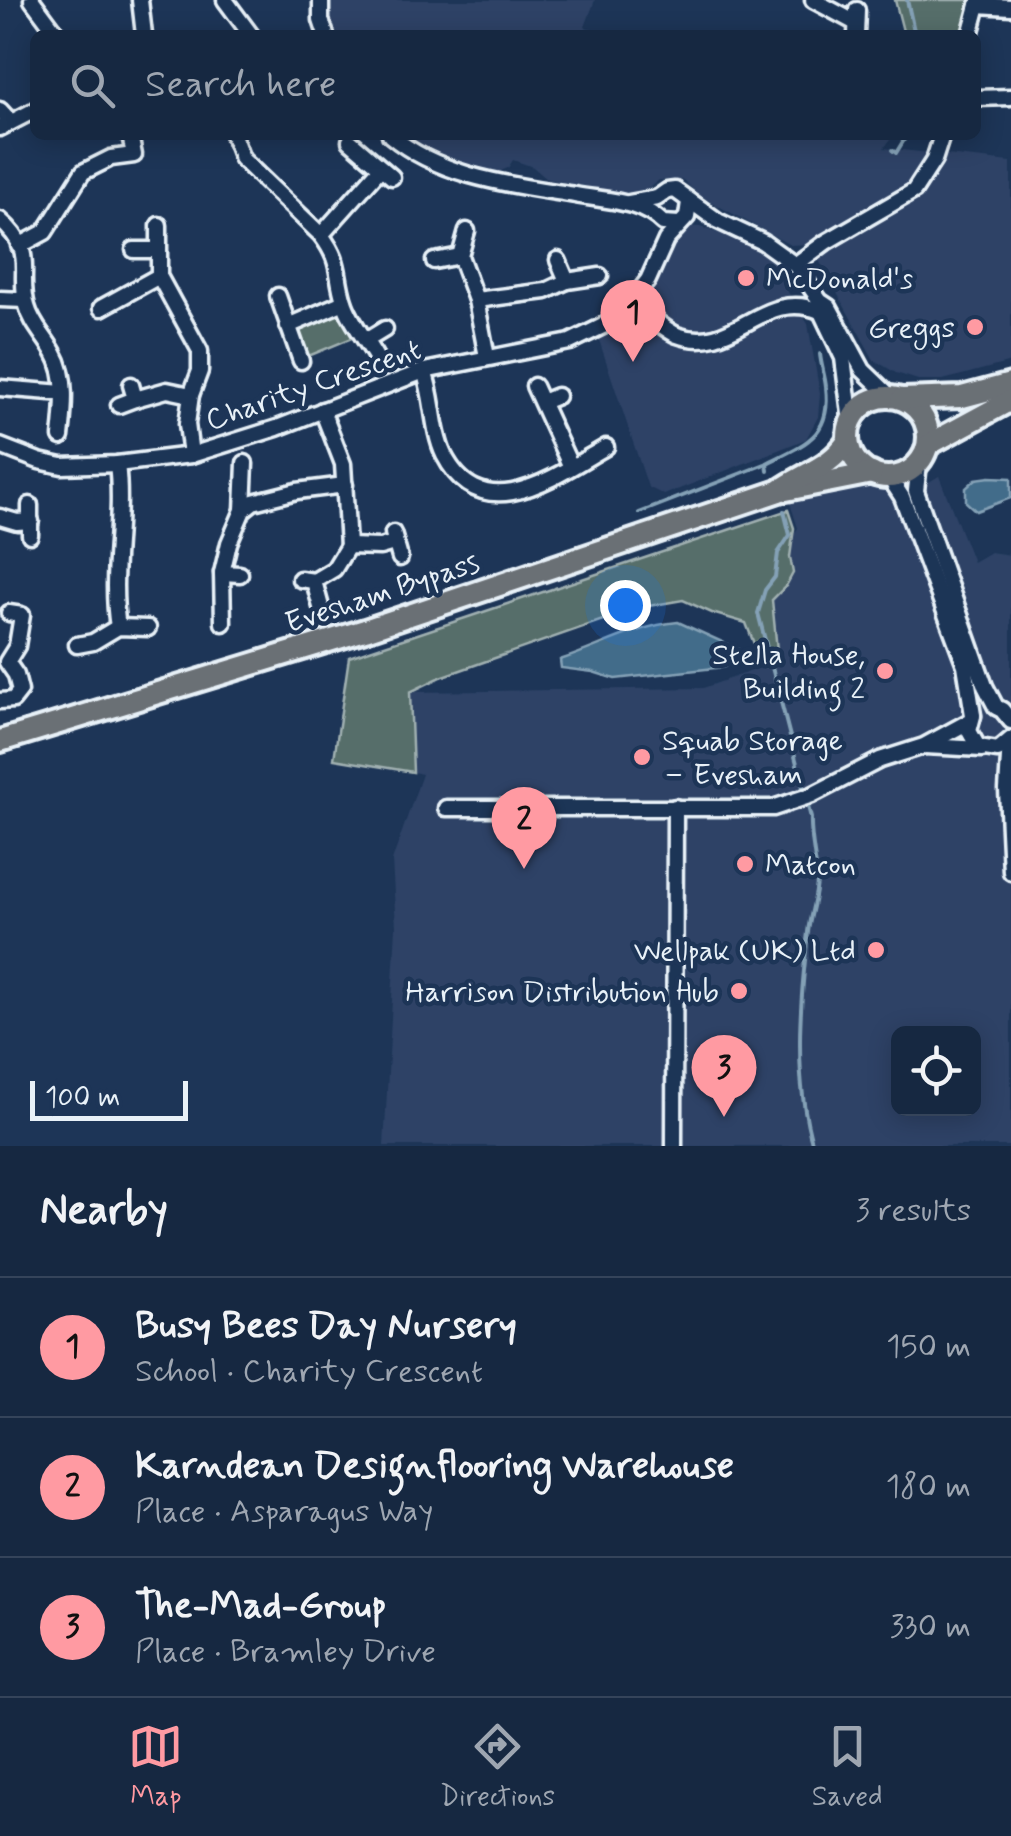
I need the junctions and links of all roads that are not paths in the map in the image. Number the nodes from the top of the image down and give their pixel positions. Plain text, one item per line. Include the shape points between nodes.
1 (32, 0) edge
2 (140, 0) edge
3 (225, 0) edge
4 (321, 0) edge
5 (813, 0) edge
6 (979, 3) edge
7 (1011, 7) edge
8 (856, 22) edge
9 (54, 30) edge
10 (143, 30) edge
11 (247, 30) edge
12 (324, 30) edge
13 (971, 30) edge
14 (1011, 97) edge
15 (981, 98) edge
16 (0, 110) edge
17 (30, 113) edge
18 (6, 125) edge
19 (131, 140) edge
20 (235, 140) edge
21 (398, 140) edge
22 (940, 140) edge
23 (350, 141) dead end
24 (658, 198) junction
25 (629, 203) junction
26 (675, 216) junction
27 (0, 220) edge
28 (159, 224) dead end
29 (468, 230) dead end
30 (321, 235) junction
31 (19, 246) junction
32 (134, 250) dead end
33 (157, 250) junction
34 (460, 256) junction
35 (558, 260) dead end
36 (434, 262) dead end
37 (795, 265) junction
38 (159, 276) junction
39 (600, 276) dead end
40 (567, 282) junction
41 (278, 296) dead end
42 (0, 299) edge
43 (25, 300) junction
44 (476, 300) junction
45 (632, 300) junction
46 (344, 302) junction
47 (820, 306) junction
48 (100, 308) dead end
49 (288, 326) junction
50 (386, 329) dead end
51 (367, 340) junction
52 (487, 357) junction
53 (300, 361) dead end
54 (379, 363) dead end
55 (424, 372) junction
56 (1011, 384) edge
57 (534, 386) dead end
58 (0, 388) edge
59 (63, 394) junction
60 (191, 395) junction
61 (558, 396) dead end
62 (897, 398) junction
63 (1011, 400) edge
64 (542, 402) junction
65 (119, 405) dead end
66 (322, 410) junction
67 (850, 431) junction
68 (61, 437) dead end
69 (0, 446) edge
70 (606, 448) dead end
71 (191, 454) junction
72 (923, 454) junction
73 (245, 463) dead end
74 (117, 464) junction
75 (572, 467) junction
76 (881, 475) junction
77 (345, 485) junction
78 (779, 490) junction
79 (244, 510) junction
80 (0, 517) edge
81 (31, 520) dead end
82 (348, 546) junction
83 (400, 558) dead end
84 (222, 573) junction
85 (240, 574) dead end
86 (321, 607) dead end
87 (9, 613) dead end
88 (222, 624) dead end
89 (118, 627) junction
90 (148, 628) dead end
91 (77, 644) dead end
92 (3, 661) edge
93 (0, 701) edge
94 (1006, 714) edge
95 (972, 718) junction
96 (0, 740) edge
97 (1010, 740) edge
98 (924, 746) junction
99 (985, 750) junction
100 (1006, 790) junction
101 (675, 807) junction
102 (446, 808) dead end
103 (1011, 872) edge
104 (674, 1146) edge

1 - 9 street
2 - 10 street
3 - 11 street
4 - 12 street
5 - 8 street
6 - 7 street
6 - 13 street
14 - 15 street
16 - 18 street
17 - 18 street
19 - 31 street via 134,155 83,172 45,232
20 - 30 street via 242,160
21 - 25 street via 472,177
22 - 37 street via 914,191
23 - 30 street via 387,173
24 - 25 street
24 - 26 street
24 - 26 street via 676,190
25 - 26 street
26 - 37 street via 718,221
26 - 45 street, Charity Crescent via 648,280
27 - 31 street
28 - 33 street
29 - 34 street
30 - 46 street via 338,263
31 - 43 street
32 - 33 street
33 - 38 street
34 - 36 street
34 - 44 street
35 - 40 street
37 - 47 street
38 - 48 street
38 - 60 street via 200,351
39 - 40 street
40 - 44 street
41 - 49 street
42 - 43 street
43 - 59 street via 62,368
44 - 52 street
45 - 47 street via 676,334 707,338 787,304
45 - 52 street, Charity Crescent via 603,326 570,342
46 - 49 street
46 - 51 street
47 - 62 street via 829,307 863,370
47 - 67 street via 843,358
49 - 53 street
50 - 51 street
51 - 54 street
52 - 55 street, Charity Crescent
55 - 66 street, Charity Crescent
55 - 75 street via 444,455 471,484 516,492
56 - 62 highway via 962,397
57 - 64 street
58 - 59 street
59 - 68 street
60 - 65 street via 133,392
60 - 71 street
61 - 64 street
62 - 67 highway via 870,401
62 - 72 highway via 926,424
63 - 72 highway
64 - 75 street
66 - 71 street, Charity Crescent
66 - 77 street
67 - 76 highway via 854,458
67 - 78 highway, Evesham Bypass via 828,464
69 - 74 street, Charity Crescent via 62,466
70 - 75 street
71 - 74 street, Charity Crescent
72 - 76 highway via 910,470
72 - 94 street via 916,491 986,689
73 - 79 street
74 - 89 street via 121,516 112,584
76 - 78 highway, Evesham Bypass
76 - 95 street via 902,497 964,665
77 - 79 street via 297,490
77 - 82 street
78 - 96 highway, Evesham Bypass via 365,630
79 - 84 street
80 - 81 street
82 - 83 street via 380,547 393,538
82 - 86 street via 334,569 307,580
84 - 85 street
84 - 88 street
87 - 92 street via 22,614 18,646
89 - 90 street
89 - 91 street
92 - 93 street via 28,691
94 - 95 street via 987,707
95 - 98 street
95 - 99 street via 971,739
97 - 99 street
97 - 100 street
98 - 99 street
98 - 101 street via 773,808
99 - 100 street
100 - 103 street
101 - 102 street
101 - 104 street

